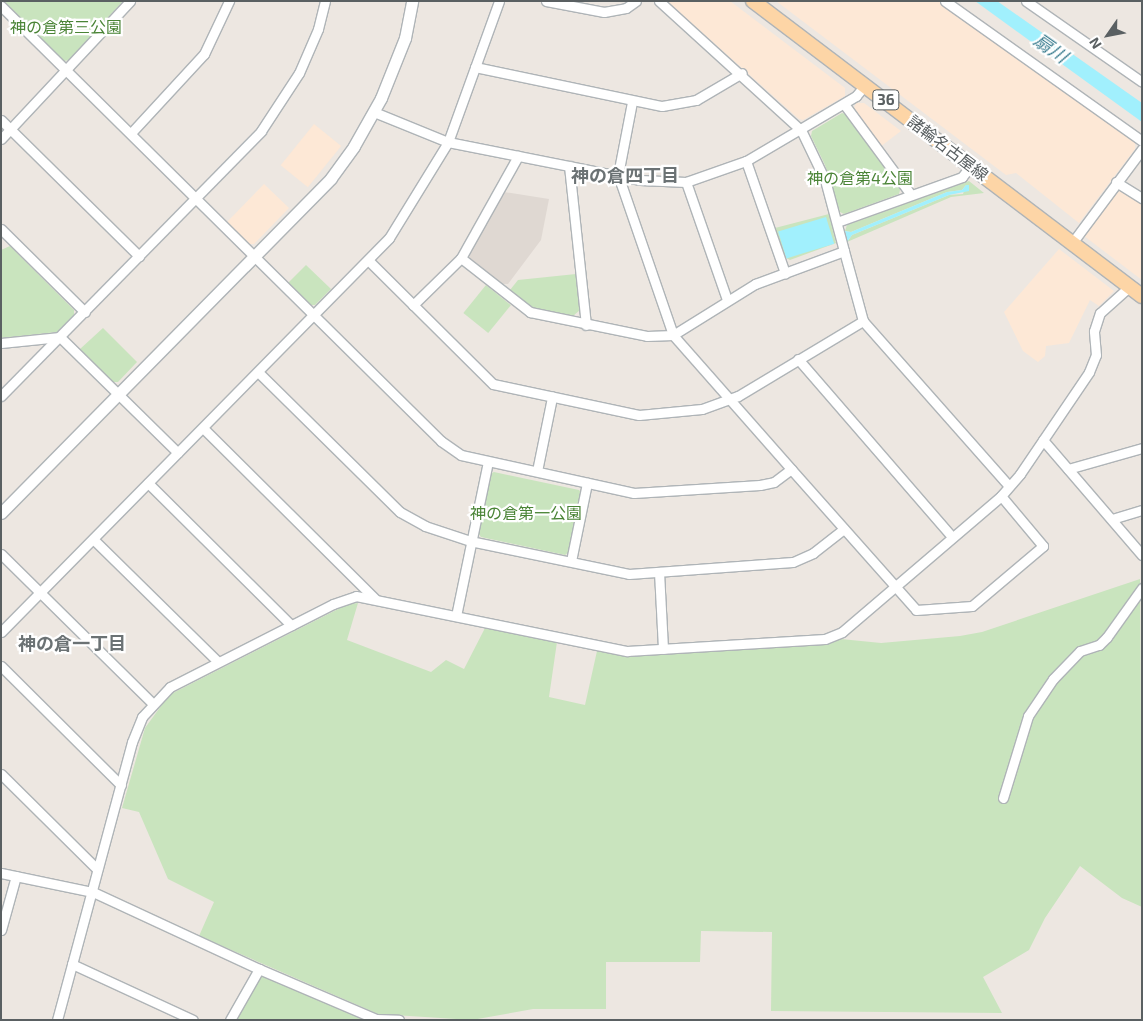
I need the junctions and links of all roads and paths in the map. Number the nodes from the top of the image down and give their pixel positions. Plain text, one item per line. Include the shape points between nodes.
1 (130, 1) edge
2 (229, 1) edge
3 (325, 1) edge
4 (412, 1) edge
5 (499, 1) edge
6 (546, 1) edge
7 (636, 1) edge
8 (659, 1) edge
9 (753, 1) edge
10 (946, 1) edge
11 (1026, 1) edge
12 (1, 6) edge
13 (475, 67) junction
14 (67, 70) junction
15 (742, 73) junction
16 (1142, 82) edge
17 (865, 85) junction
18 (632, 102) junction
19 (844, 104) junction
20 (374, 112) junction
21 (1, 120) edge
22 (10, 130) junction
23 (801, 130) junction
24 (131, 133) junction
25 (1, 139) edge
26 (1142, 141) edge
27 (448, 142) junction
28 (1142, 149) edge
29 (518, 156) junction
30 (746, 161) junction
31 (971, 165) junction
32 (569, 166) junction
33 (618, 176) junction
34 (686, 182) junction
35 (1116, 182) junction
36 (911, 196) junction
37 (1142, 198) edge
38 (196, 199) junction
39 (836, 222) junction
40 (4, 236) edge
41 (1072, 243) junction
42 (844, 251) junction
43 (139, 256) junction
44 (255, 257) junction
45 (461, 258) junction
46 (368, 260) junction
47 (785, 273) junction
48 (1128, 288) junction
49 (1142, 296) edge
50 (727, 300) junction
51 (413, 305) junction
52 (85, 312) junction
53 (314, 315) junction
54 (863, 321) junction
55 (586, 325) junction
56 (673, 335) junction
57 (60, 337) junction
58 (1, 343) edge
59 (798, 360) junction
60 (258, 372) junction
61 (119, 394) junction
62 (1, 396) edge
63 (552, 397) junction
64 (729, 399) junction
65 (203, 428) junction
66 (1043, 440) junction
67 (1142, 448) edge
68 (178, 453) junction
69 (488, 462) junction
70 (791, 469) junction
71 (1068, 469) junction
72 (537, 471) junction
73 (587, 482) junction
74 (148, 483) junction
75 (1009, 486) junction
76 (1001, 496) junction
77 (1142, 510) edge
78 (1, 513) edge
79 (1112, 519) junction
80 (844, 529) junction
81 (952, 537) junction
82 (93, 538) junction
83 (470, 541) junction
84 (1, 554) edge
85 (1142, 555) edge
86 (571, 561) junction
87 (659, 572) junction
88 (895, 586) junction
89 (1142, 588) edge
90 (40, 592) junction
91 (375, 599) junction
92 (456, 616) junction
93 (292, 625) junction
94 (1, 632) edge
95 (663, 649) junction
96 (218, 662) junction
97 (1, 666) edge
98 (152, 703) junction
99 (1, 774) edge
100 (121, 785) junction
101 (1003, 798) dead end
102 (97, 868) junction
103 (1, 873) edge
104 (16, 876) junction
105 (93, 892) junction
106 (4, 908) edge
107 (1, 930) edge
108 (72, 964) junction
109 (259, 969) junction
110 (57, 1020) edge
111 (193, 1020) edge
112 (230, 1020) edge
113 (399, 1020) edge

1 - 14 street
2 - 24 street via 199,60
3 - 38 street via 309,51 285,97 253,141
4 - 20 street via 399,54
5 - 13 street
6 - 7 street via 604,12 626,8
8 - 15 street
9 - 17 main road, 諸輪名古屋線 / 36
10 - 26 street
11 - 16 street
12 - 14 street
13 - 18 street
13 - 27 street
14 - 22 street
14 - 24 street
15 - 18 street via 696,100 662,106
15 - 23 street
17 - 19 street
17 - 31 main road, 諸輪名古屋線 / 36
18 - 33 street
19 - 23 street
19 - 36 street
20 - 27 street
20 - 44 street via 331,178
21 - 22 street
22 - 25 street
22 - 43 street
23 - 30 street
23 - 39 street via 820,166
24 - 38 street
27 - 29 street
27 - 46 street via 400,224
28 - 35 street
29 - 32 street
29 - 45 street
30 - 34 street via 728,170
30 - 47 street
31 - 36 street via 962,176
31 - 41 main road, 諸輪名古屋線 / 36
32 - 33 street
32 - 55 street
33 - 34 street
33 - 56 street
34 - 50 street
35 - 37 street
35 - 41 street
36 - 39 street
38 - 43 street
38 - 44 street
39 - 42 street
40 - 52 street
41 - 48 main road, 諸輪名古屋線 / 36
42 - 47 street
42 - 54 street
43 - 52 street
44 - 53 street
44 - 61 street
45 - 51 street
45 - 55 street via 530,312
46 - 51 street
46 - 53 street
47 - 50 street
48 - 49 main road, 諸輪名古屋線 / 36
48 - 66 street via 1100,313 1094,331 1094,363
50 - 56 street
51 - 63 street via 493,384
52 - 57 street
53 - 60 street
53 - 69 street via 441,441 461,455
54 - 59 street
54 - 75 street
55 - 56 street via 632,334
56 - 64 street
57 - 58 street
57 - 61 street
57 - 62 street
59 - 64 street
59 - 81 street
60 - 65 street
60 - 83 street via 400,512 425,526
61 - 68 street
61 - 78 street
63 - 64 street via 639,415 702,409
63 - 72 street
64 - 70 street
65 - 68 street
65 - 91 street
66 - 71 street
66 - 75 street
67 - 71 street
68 - 74 street
69 - 72 street
69 - 83 street
70 - 73 street via 774,482 760,485 634,492
70 - 80 street
71 - 79 street
72 - 73 street
73 - 86 street
74 - 82 street
74 - 93 street
75 - 76 street
76 - 81 street
76 - 88 street via 1043,546 972,606 916,610
77 - 79 street
79 - 85 street
80 - 87 street via 813,553 792,562
80 - 88 street
81 - 88 street
82 - 90 street
82 - 96 street
83 - 86 street
83 - 92 street
84 - 90 street
86 - 87 street via 629,574
87 - 95 street
88 - 95 street via 842,632 825,639
89 - 101 street via 1107,637 1099,645 1080,651 1053,679 1028,716
90 - 94 street
90 - 98 street
91 - 92 street
91 - 93 street via 347,598
92 - 95 street via 612,649
93 - 96 street
96 - 98 street via 176,684
97 - 100 street
98 - 100 street via 139,726
99 - 102 street
100 - 102 street
102 - 105 street
103 - 104 street
104 - 105 street
104 - 106 street
105 - 108 street
105 - 109 street
106 - 107 street
108 - 110 street
108 - 111 street
109 - 112 street
109 - 113 street via 376,1019

